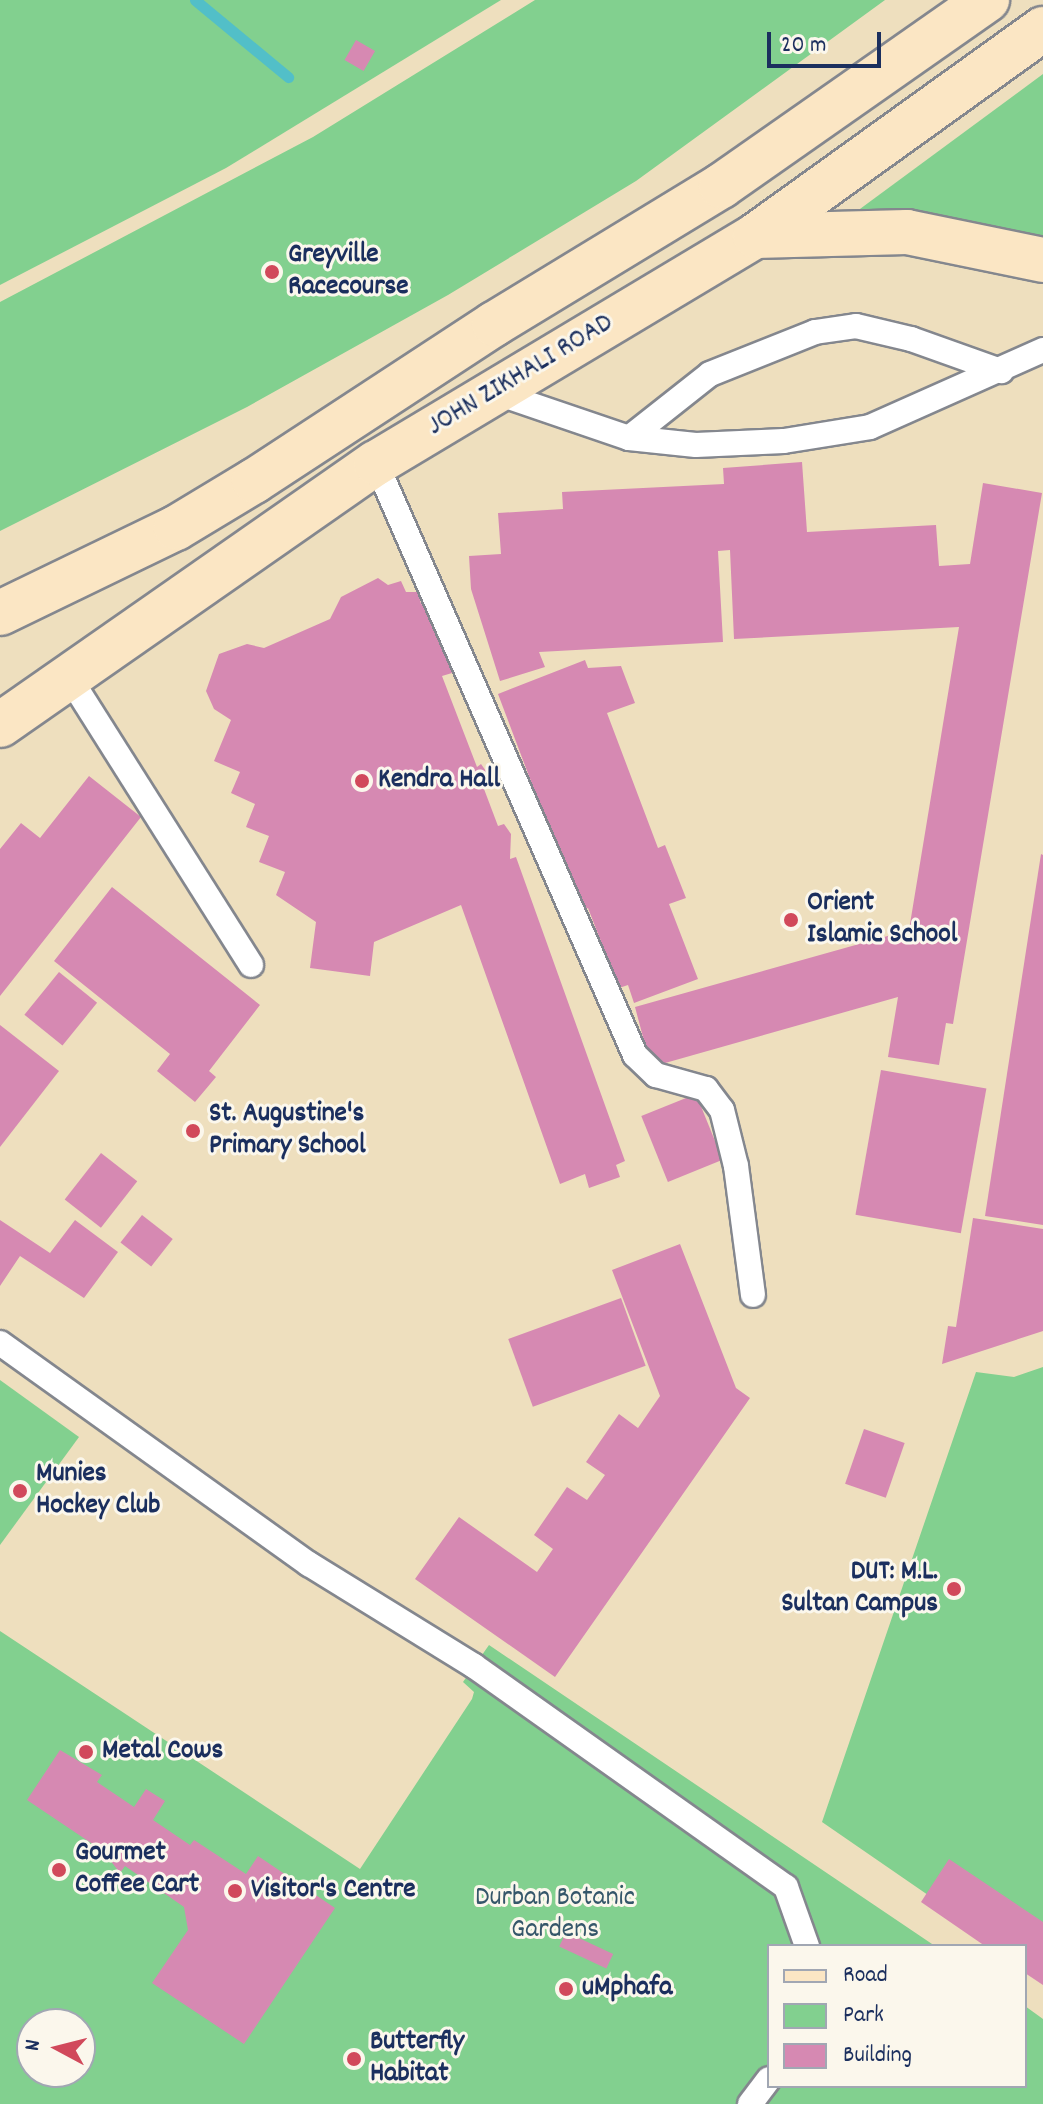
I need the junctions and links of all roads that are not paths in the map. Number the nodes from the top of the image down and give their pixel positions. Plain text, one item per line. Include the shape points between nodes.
1 (987, 0) edge
2 (1043, 29) edge
3 (755, 236) junction
4 (1043, 260) edge
5 (1043, 350) edge
6 (1001, 371) junction
7 (494, 392) junction
8 (629, 438) junction
9 (376, 463) junction
10 (0, 613) edge
11 (71, 680) junction
12 (0, 725) edge
13 (251, 965) dead end
14 (753, 1295) dead end
15 (0, 1343) edge
16 (806, 1944) edge
17 (767, 2082) edge
18 (750, 2104) edge

1 - 10 main road, JOHN ZIKHALI ROAD via 721,186 494,324 254,481 176,528
2 - 3 main road, JOHN ZIKHALI ROAD
3 - 4 main road via 907,232
3 - 7 main road, JOHN ZIKHALI ROAD
5 - 6 lane
6 - 8 lane via 870,427 784,441 696,445
6 - 8 lane via 856,326 815,332 710,374
7 - 8 lane
7 - 9 main road, JOHN ZIKHALI ROAD
9 - 11 main road, JOHN ZIKHALI ROAD
9 - 14 lane via 635,1055 656,1075 706,1089 722,1110 736,1166
11 - 12 main road, JOHN ZIKHALI ROAD
11 - 13 lane
15 - 16 lane via 304,1575 474,1666 786,1887
17 - 18 lane

